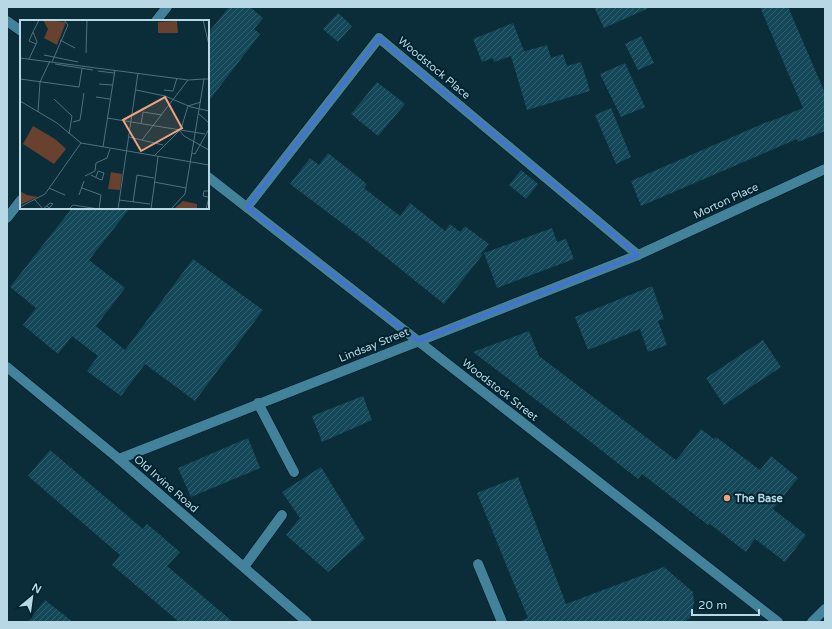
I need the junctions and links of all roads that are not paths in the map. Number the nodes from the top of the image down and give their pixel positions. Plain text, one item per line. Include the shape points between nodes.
1 (167, 7) edge
2 (157, 20) edge
3 (7, 21) edge
4 (20, 30) edge
5 (825, 169) edge
6 (209, 178) edge
7 (20, 201) edge
8 (247, 207) junction
9 (7, 218) edge
10 (638, 255) junction
11 (418, 341) junction
12 (7, 367) edge
13 (258, 404) junction
14 (119, 459) junction
15 (294, 472) dead end
16 (282, 515) dead end
17 (478, 564) dead end
18 (244, 567) junction
19 (825, 609) edge
20 (307, 622) edge
21 (502, 622) edge
22 (778, 622) edge
23 (812, 622) edge

1 - 2 street
3 - 4 street
5 - 10 street, Morton Place
6 - 8 street, Woodstock Street
7 - 9 street
8 - 10 street, Woodstock Place via 379,38
8 - 11 street, Woodstock Street
10 - 11 street, Lindsay Street
11 - 13 street, Lindsay Street
11 - 22 street, Woodstock Street
12 - 14 street, Old Irvine Road
13 - 14 street, Lindsay Street
13 - 15 street
14 - 18 street, Old Irvine Road
16 - 18 street
17 - 21 street
18 - 20 street, Old Irvine Road
19 - 23 street

